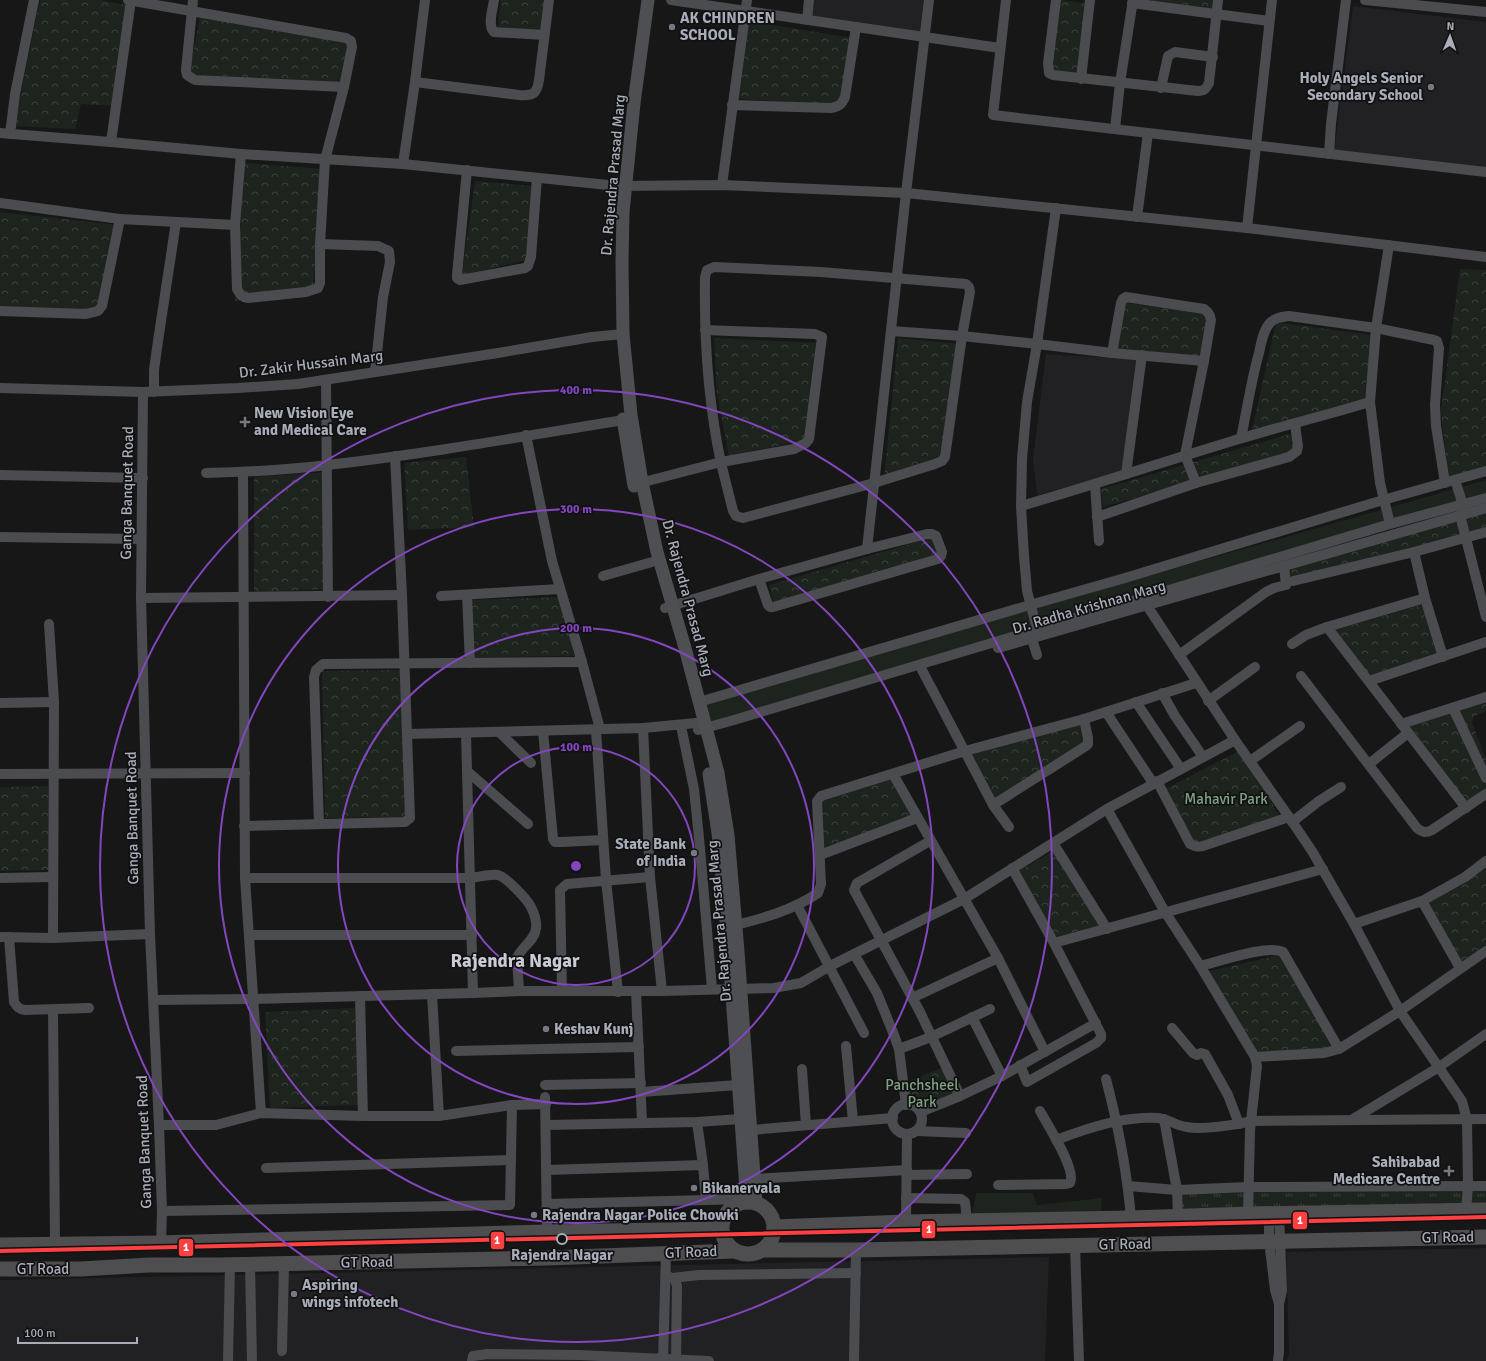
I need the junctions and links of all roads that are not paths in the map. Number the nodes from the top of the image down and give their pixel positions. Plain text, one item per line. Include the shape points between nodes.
1 (34, 0) edge
2 (130, 0) edge
3 (425, 0) edge
4 (494, 0) edge
5 (549, 0) edge
6 (641, 0) edge
7 (648, 0) edge
8 (671, 0) edge
9 (747, 0) edge
10 (809, 0) edge
11 (929, 0) edge
12 (1006, 0) edge
13 (1056, 0) edge
14 (1090, 0) edge
15 (1218, 0) edge
16 (1272, 0) edge
17 (1346, 0) edge
18 (1364, 0) edge
19 (1132, 2) edge
20 (192, 5) edge
21 (746, 11) junction
22 (1486, 12) edge
23 (1217, 14) junction
24 (807, 20) junction
25 (1269, 21) junction
26 (856, 27) junction
27 (544, 35) junction
28 (925, 37) junction
29 (1000, 48) junction
30 (1213, 57) junction
31 (1081, 79) junction
32 (415, 82) junction
33 (1120, 83) junction
34 (344, 87) junction
35 (1161, 88) junction
36 (732, 105) junction
37 (1115, 129) junction
38 (1148, 133) junction
39 (5, 134) edge
40 (111, 142) junction
41 (1256, 146) junction
42 (241, 154) junction
43 (1329, 154) junction
44 (325, 160) junction
45 (404, 164) junction
46 (467, 170) junction
47 (1486, 172) edge
48 (537, 178) junction
49 (722, 184) junction
50 (622, 186) junction
51 (906, 193) junction
52 (0, 203) edge
53 (1056, 208) junction
54 (1137, 217) junction
55 (120, 219) junction
56 (176, 222) junction
57 (235, 225) junction
58 (1247, 228) junction
59 (320, 244) junction
60 (1389, 246) junction
61 (1486, 257) edge
62 (896, 278) junction
63 (0, 311) edge
64 (1376, 328) junction
65 (705, 330) junction
66 (891, 331) junction
67 (619, 335) junction
68 (962, 336) junction
69 (1037, 344) junction
70 (1112, 354) junction
71 (1142, 355) junction
72 (1204, 361) junction
73 (375, 372) junction
74 (326, 380) junction
75 (0, 388) edge
76 (143, 392) junction
77 (154, 392) junction
78 (1370, 402) junction
79 (623, 420) junction
80 (1295, 424) junction
81 (526, 436) junction
82 (1241, 438) junction
83 (1185, 455) junction
84 (395, 456) junction
85 (721, 462) junction
86 (326, 466) junction
87 (1486, 470) edge
88 (242, 472) junction
89 (206, 473) dead end
90 (1126, 474) junction
91 (0, 475) edge
92 (143, 478) junction
93 (1455, 480) junction
94 (638, 483) junction
95 (874, 483) junction
96 (1196, 483) junction
97 (1444, 483) junction
98 (1095, 485) junction
99 (1486, 498) edge
100 (1383, 500) junction
101 (1463, 505) junction
102 (1021, 506) junction
103 (1486, 508) edge
104 (1460, 515) junction
105 (1097, 517) junction
106 (1390, 524) junction
107 (1486, 532) edge
108 (0, 537) edge
109 (141, 538) junction
110 (1466, 538) junction
111 (1099, 541) dead end
112 (867, 549) junction
113 (1414, 552) junction
114 (652, 562) junction
115 (1284, 566) junction
116 (603, 576) dead end
117 (759, 579) junction
118 (1293, 581) dead end
119 (1482, 587) edge
120 (560, 589) junction
121 (402, 595) junction
122 (467, 595) junction
123 (328, 596) junction
124 (441, 596) dead end
125 (243, 597) junction
126 (141, 598) junction
127 (1426, 598) junction
128 (1145, 602) junction
129 (1030, 604) junction
130 (669, 607) junction
131 (1486, 617) edge
132 (48, 624) dead end
133 (1327, 627) junction
134 (1036, 635) junction
135 (1486, 642) edge
136 (1292, 644) dead end
137 (1037, 655) dead end
138 (1179, 655) junction
139 (1443, 657) junction
140 (582, 662) junction
141 (405, 663) junction
142 (470, 663) junction
143 (1255, 667) dead end
144 (922, 670) junction
145 (1301, 676) dead end
146 (1368, 682) junction
147 (1196, 683) junction
148 (1162, 693) junction
149 (1486, 698) edge
150 (1208, 701) junction
151 (54, 702) junction
152 (699, 702) junction
153 (1136, 702) junction
154 (0, 703) edge
155 (1453, 708) junction
156 (1106, 712) junction
157 (1084, 720) junction
158 (1401, 724) junction
159 (681, 726) junction
160 (1300, 726) dead end
161 (643, 728) junction
162 (598, 729) junction
163 (701, 729) junction
164 (544, 731) junction
165 (499, 732) junction
166 (466, 733) junction
167 (1408, 733) junction
168 (407, 734) junction
169 (1235, 740) junction
170 (965, 751) junction
171 (1203, 757) junction
172 (1250, 761) junction
173 (531, 763) dead end
174 (1369, 764) junction
175 (1181, 769) junction
176 (467, 771) junction
177 (146, 772) junction
178 (52, 773) junction
179 (245, 773) junction
180 (0, 774) edge
181 (893, 774) junction
182 (1486, 778) edge
183 (1155, 782) junction
184 (1340, 786) dead end
185 (1486, 794) edge
186 (993, 804) junction
187 (1466, 808) junction
188 (1107, 809) junction
189 (917, 818) junction
190 (1291, 819) junction
191 (319, 824) junction
192 (528, 824) dead end
193 (244, 826) junction
194 (1009, 827) dead end
195 (604, 840) junction
196 (930, 841) junction
197 (1053, 842) junction
198 (820, 855) junction
199 (1486, 861) edge
200 (1012, 868) junction
201 (1323, 869) junction
202 (650, 876) junction
203 (0, 878) edge
204 (53, 878) junction
205 (245, 878) junction
206 (470, 878) junction
207 (606, 880) junction
208 (964, 899) junction
209 (1422, 901) junction
210 (797, 905) junction
211 (1165, 912) junction
212 (1354, 924) junction
213 (736, 925) junction
214 (1107, 929) junction
215 (150, 934) junction
216 (249, 935) junction
217 (472, 935) junction
218 (5, 937) edge
219 (53, 938) junction
220 (881, 941) junction
221 (1054, 944) junction
222 (1486, 951) edge
223 (854, 954) junction
224 (998, 958) junction
225 (830, 966) junction
226 (1200, 966) junction
227 (1460, 968) junction
228 (736, 988) junction
229 (712, 989) junction
230 (519, 990) junction
231 (562, 991) junction
232 (636, 991) junction
233 (662, 991) junction
234 (618, 992) junction
235 (473, 993) junction
236 (432, 994) junction
237 (360, 996) junction
238 (912, 998) junction
239 (252, 999) junction
240 (154, 1000) junction
241 (89, 1008) dead end
242 (53, 1009) junction
243 (990, 1009) dead end
244 (1400, 1011) junction
245 (972, 1017) junction
246 (1096, 1023) junction
247 (1172, 1028) dead end
248 (864, 1033) dead end
249 (1486, 1034) edge
250 (931, 1037) junction
251 (846, 1046) dead end
252 (639, 1047) junction
253 (899, 1049) junction
254 (1339, 1049) junction
255 (456, 1050) dead end
256 (1044, 1052) junction
257 (1255, 1057) junction
258 (1020, 1065) junction
259 (1439, 1067) junction
260 (802, 1068) dead end
261 (1002, 1076) junction
262 (1106, 1079) dead end
263 (738, 1085) junction
264 (545, 1086) dead end
265 (641, 1087) junction
266 (960, 1096) junction
267 (512, 1105) junction
268 (906, 1105) junction
269 (1040, 1111) dead end
270 (920, 1112) junction
271 (261, 1113) junction
272 (363, 1116) junction
273 (439, 1116) junction
274 (893, 1118) junction
275 (741, 1119) junction
276 (1164, 1119) junction
277 (1352, 1119) junction
278 (1486, 1119) edge
279 (1467, 1120) junction
280 (853, 1121) junction
281 (1117, 1121) junction
282 (1251, 1121) junction
283 (642, 1122) junction
284 (697, 1122) junction
285 (1239, 1124) junction
286 (159, 1125) junction
287 (546, 1125) junction
288 (806, 1125) junction
289 (751, 1130) junction
290 (911, 1133) junction
291 (966, 1133) dead end
292 (1056, 1140) junction
293 (511, 1160) junction
294 (703, 1165) junction
295 (266, 1168) dead end
296 (546, 1170) junction
297 (907, 1173) junction
298 (967, 1174) dead end
299 (754, 1179) junction
300 (998, 1185) dead end
301 (1128, 1186) junction
302 (1468, 1186) junction
303 (1486, 1186) edge
304 (1248, 1187) junction
305 (1177, 1190) junction
306 (906, 1198) junction
307 (706, 1200) junction
308 (750, 1202) junction
309 (547, 1204) junction
310 (1486, 1210) edge
311 (162, 1211) junction
312 (1466, 1211) junction
313 (1248, 1214) junction
314 (1274, 1214) junction
315 (1178, 1217) junction
316 (1131, 1218) junction
317 (967, 1221) junction
318 (906, 1222) junction
319 (774, 1228) junction
320 (722, 1230) junction
321 (547, 1232) junction
322 (1486, 1236) edge
323 (1274, 1241) junction
324 (161, 1243) junction
325 (55, 1244) junction
326 (0, 1245) edge
327 (1075, 1246) junction
328 (763, 1250) junction
329 (856, 1250) junction
330 (734, 1251) junction
331 (666, 1253) junction
332 (284, 1264) junction
333 (230, 1265) junction
334 (250, 1265) junction
335 (0, 1269) edge
336 (856, 1273) junction
337 (669, 1277) junction
338 (282, 1351) dead end
339 (579, 1358) edge
340 (663, 1360) edge
341 (1276, 1360) edge
342 (228, 1361) edge
343 (252, 1361) edge
344 (472, 1361) edge
345 (676, 1361) edge
346 (709, 1361) edge
347 (854, 1361) edge
348 (1079, 1361) edge

1 - 39 street
2 - 20 street
2 - 40 street
3 - 32 street
4 - 27 street via 491,22 494,32
5 - 27 street
6 - 50 main road, Dr. Rajendra Prasad Marg via 627,102
7 - 50 main road, Dr. Rajendra Prasad Marg
8 - 21 street
9 - 21 street
10 - 24 street
11 - 28 street
12 - 29 street
13 - 31 street via 1048,63 1050,73 1056,77
14 - 31 street
15 - 23 street
16 - 25 street
17 - 43 street
18 - 22 street
19 - 23 street
19 - 33 street
20 - 34 street via 346,38 351,41 352,47
20 - 34 street via 186,70 190,78
21 - 24 street
21 - 36 street
23 - 25 street
23 - 30 street
24 - 26 street
25 - 41 street
26 - 28 street
26 - 36 street via 845,97 838,107
27 - 32 street via 538,88 535,93 528,96
28 - 29 street
28 - 51 street
29 - 37 street via 993,115
30 - 35 street via 1209,83 1203,91
30 - 35 street via 1171,53 1168,56
31 - 33 street
32 - 45 street
33 - 35 street
33 - 37 street
34 - 44 street
36 - 49 street
37 - 38 street
38 - 41 street
38 - 54 street
39 - 40 street
40 - 42 street
41 - 43 street
41 - 58 street
42 - 44 street
42 - 57 street
43 - 47 street
44 - 45 street
44 - 59 street
45 - 46 street
46 - 48 street
46 - 48 street via 457,275 460,280 528,266 531,257
48 - 50 street
49 - 50 street
49 - 51 street
50 - 67 main road, Dr. Rajendra Prasad Marg
51 - 53 street
51 - 62 street
52 - 55 street
53 - 54 street
53 - 69 street
54 - 58 street
55 - 56 street
55 - 63 street via 102,306 98,311 86,314
56 - 57 street
56 - 77 street via 154,370
57 - 59 street via 237,289 242,297 306,292 318,288
58 - 60 street
59 - 73 street via 378,246 389,251 390,262 383,297
60 - 61 street
60 - 64 street
62 - 65 street via 710,268 704,276
62 - 66 street
62 - 68 street via 966,284 970,287
64 - 78 street
64 - 82 street via 1289,316 1273,320 1264,332
64 - 97 street via 1434,340 1439,344 1435,405
65 - 85 street via 710,396
65 - 85 street via 815,334 822,337 811,429 806,443 794,449
66 - 68 street
66 - 95 street
67 - 73 street, Dr. Zakir Hussain Marg via 592,337
67 - 79 main road, Dr. Rajendra Prasad Marg
67 - 94 main road, Dr. Rajendra Prasad Marg via 632,415
68 - 69 street
68 - 95 street via 946,457 934,464
69 - 70 street
69 - 102 street via 1026,409
70 - 71 street
70 - 72 street via 1121,303 1123,299 1131,297 1204,309 1208,312 1211,320
71 - 72 street
71 - 90 street
72 - 83 street
73 - 74 street, Dr. Zakir Hussain Marg
74 - 77 street, Dr. Zakir Hussain Marg via 298,384
74 - 86 street
75 - 76 street, Dr. Zakir Hussain Marg
76 - 77 street, Dr. Zakir Hussain Marg
76 - 92 street, Ganga Banquet Road
78 - 80 street
78 - 100 street
79 - 81 street
79 - 94 main road, Dr. Rajendra Prasad Marg
80 - 82 street
80 - 96 street via 1298,446 1297,451 1289,457
81 - 84 street
81 - 120 street
82 - 83 street
83 - 90 street
83 - 96 street
84 - 86 street
84 - 121 street
85 - 94 street
85 - 95 street via 733,511 740,518
86 - 88 street
86 - 123 street
87 - 93 street
88 - 89 street
88 - 125 street
90 - 98 street
91 - 92 street
92 - 109 street, Ganga Banquet Road
93 - 97 street
93 - 101 street
94 - 114 main road, Dr. Rajendra Prasad Marg via 644,529
94 - 130 main road, Dr. Rajendra Prasad Marg
95 - 112 street
96 - 105 street
97 - 100 street
98 - 102 street
98 - 105 street
99 - 101 street
100 - 106 street
100 - 129 street via 1126,578
101 - 106 street
102 - 129 street
103 - 104 street, Dr. Radha Krishnan Marg
104 - 110 street
104 - 115 street, Dr. Radha Krishnan Marg
105 - 111 street
106 - 128 street
107 - 110 street
108 - 109 street
109 - 126 street, Ganga Banquet Road
110 - 113 street
110 - 119 street
112 - 117 street
112 - 117 street via 932,534 936,536 942,552 938,559 773,608 768,605
113 - 118 street
113 - 127 street
114 - 116 street
114 - 130 main road, Dr. Rajendra Prasad Marg
115 - 128 street, Dr. Radha Krishnan Marg
115 - 138 street via 1286,585 1266,592
117 - 130 street
119 - 131 street
120 - 122 street
120 - 140 street
121 - 123 street
121 - 141 street
122 - 124 street
122 - 142 street
123 - 125 street
125 - 126 street
125 - 179 street
126 - 177 street, Ganga Banquet Road
127 - 133 street
127 - 139 street
128 - 134 street, Dr. Radha Krishnan Marg
128 - 138 street
129 - 134 street
129 - 152 street
130 - 152 main road, Dr. Rajendra Prasad Marg
130 - 163 main road, Dr. Rajendra Prasad Marg
132 - 151 street
133 - 136 street
133 - 146 street
134 - 137 street
134 - 144 street, Dr. Radha Krishnan Marg
134 - 163 street
135 - 139 street
138 - 147 street
139 - 146 street
140 - 142 street
140 - 162 street
141 - 142 street
141 - 168 street
141 - 191 street via 327,663 316,670 314,677
143 - 150 street
144 - 163 street, Dr. Radha Krishnan Marg
144 - 170 street
145 - 174 street
146 - 158 street
147 - 148 street
147 - 150 street
148 - 153 street
148 - 171 street
149 - 155 street
150 - 169 street
151 - 154 street
151 - 178 street
152 - 163 main road, Dr. Rajendra Prasad Marg
153 - 156 street
153 - 175 street
155 - 158 street
155 - 182 street
156 - 157 street
156 - 183 street
157 - 170 street
157 - 186 street via 1088,738 1086,746
158 - 167 street
159 - 161 street
159 - 163 street
159 - 229 street via 694,796
160 - 172 street
161 - 162 street
161 - 202 street
162 - 164 street
162 - 195 street
163 - 213 main road, Dr. Rajendra Prasad Marg via 718,773 728,835
163 - 228 main road, Dr. Rajendra Prasad Marg via 718,834
164 - 165 street
164 - 195 street via 553,839 555,842
165 - 166 street
165 - 173 street
166 - 168 street
166 - 176 street
167 - 174 street
167 - 187 street
168 - 191 street via 411,814 408,821
169 - 171 street
169 - 172 street
170 - 181 street
170 - 186 street
171 - 175 street
172 - 190 street
174 - 187 street via 1421,832 1432,830
175 - 183 street
176 - 192 street
176 - 206 street
177 - 178 street
177 - 179 street
177 - 215 street, Ganga Banquet Road
178 - 180 street
178 - 204 street
179 - 193 street
181 - 189 street
181 - 198 street via 818,798 816,801
183 - 188 street
183 - 190 street via 1190,844 1195,846 1201,847
184 - 190 street
185 - 187 street
186 - 194 street
188 - 197 street
188 - 211 street
189 - 196 street
189 - 198 street
190 - 201 street
191 - 193 street
193 - 205 street
195 - 207 street
196 - 208 street
196 - 220 street via 855,886 854,890
197 - 200 street
197 - 214 street
198 - 210 street via 820,889 813,897
199 - 209 street via 1465,877
200 - 208 street
200 - 221 street
201 - 211 street
201 - 212 street
202 - 207 street
202 - 233 street
203 - 204 street
204 - 219 street
205 - 206 street
205 - 216 street
206 - 217 street
206 - 230 street via 498,875 505,878 530,906 535,917 537,927 531,940 517,958
207 - 231 street via 567,884 560,890
207 - 234 street
208 - 220 street
208 - 224 street
209 - 212 street
209 - 227 street
210 - 213 street via 771,916
210 - 225 street
211 - 214 street
211 - 226 street
212 - 244 street
213 - 228 main road, Dr. Rajendra Prasad Marg
214 - 221 street
215 - 219 street
215 - 240 street, Ganga Banquet Road
216 - 217 street
216 - 239 street
217 - 235 street
218 - 219 street
218 - 242 street via 16,1006 25,1010
220 - 223 street
220 - 238 street
221 - 246 street
222 - 227 street
223 - 225 street
223 - 253 street via 877,993
224 - 238 street
224 - 256 street
225 - 228 street via 800,983 774,988
225 - 248 street
226 - 254 street via 1264,950 1279,949
226 - 257 street
227 - 244 street
228 - 229 street
228 - 263 main road, Dr. Rajendra Prasad Marg
228 - 289 main road, Dr. Rajendra Prasad Marg
229 - 233 street
230 - 231 street
230 - 235 street
231 - 234 street
232 - 233 street
232 - 234 street
232 - 252 street
235 - 236 street
236 - 237 street
236 - 273 street
237 - 239 street
237 - 272 street
238 - 250 street
239 - 240 street
239 - 271 street
240 - 286 street, Ganga Banquet Road
241 - 242 street
242 - 325 street
243 - 245 street
244 - 254 street
244 - 259 street
245 - 250 street
245 - 261 street
246 - 256 street
246 - 258 street via 1101,1034 1099,1040 1027,1082
247 - 285 street via 1193,1053 1205,1054 1228,1095
249 - 259 street
250 - 253 street
250 - 266 street
251 - 280 street
252 - 255 street
252 - 265 street
253 - 268 street
254 - 257 street via 1324,1053
256 - 258 street
257 - 282 street via 1257,1066
258 - 261 street
259 - 277 street
259 - 279 street via 1462,1101
260 - 288 street
261 - 266 street
262 - 281 street
263 - 265 street
263 - 275 main road, Dr. Rajendra Prasad Marg
264 - 265 street
265 - 283 street
266 - 270 street
267 - 273 street
267 - 287 street via 546,1101
267 - 293 street
268 - 270 street via 914,1106
268 - 274 street via 896,1110
269 - 292 street
270 - 290 street via 922,1124
271 - 272 street
271 - 286 street via 216,1125
272 - 273 street
274 - 280 street
274 - 290 street via 895,1127 902,1133
275 - 284 street
275 - 308 main road, Dr. Rajendra Prasad Marg
276 - 281 street
276 - 285 street via 1188,1128
276 - 305 street
277 - 279 street
277 - 282 street
278 - 279 street
279 - 302 street
280 - 288 street
281 - 292 street
281 - 301 street
282 - 285 street
282 - 304 street
283 - 284 street
283 - 287 street
284 - 294 street
286 - 311 street, Ganga Banquet Road
287 - 296 street
288 - 289 street
289 - 299 main road, Dr. Rajendra Prasad Marg
290 - 291 street
290 - 297 street
292 - 300 street via 1066,1158 1072,1177 1070,1183
293 - 295 street
293 - 311 street via 510,1206
294 - 296 street
294 - 307 street
296 - 309 street
297 - 298 street
297 - 299 street
297 - 306 street
299 - 308 main road, Dr. Rajendra Prasad Marg
301 - 305 street
301 - 316 street
302 - 303 street
302 - 304 street
302 - 312 street
304 - 305 street
304 - 313 street
305 - 315 street
306 - 317 street via 961,1199 965,1202
306 - 318 street
307 - 308 street
307 - 309 street
308 - 319 highway via 761,1206 769,1213
308 - 320 highway via 737,1205 728,1211 723,1219
309 - 321 street
310 - 312 highway, GT Road
311 - 324 street, Ganga Banquet Road
312 - 314 highway, GT Road
313 - 314 highway, GT Road
313 - 315 highway, GT Road
314 - 323 street
315 - 316 highway, GT Road
316 - 317 highway, GT Road
317 - 318 highway, GT Road
318 - 319 highway, GT Road
319 - 328 highway via 772,1238
320 - 321 highway, GT Road
320 - 330 highway via 726,1244
321 - 324 highway, GT Road
322 - 323 highway, GT Road
323 - 327 highway, GT Road
323 - 341 street via 1282,1291
324 - 325 highway, GT Road
325 - 326 highway, GT Road
327 - 329 highway, GT Road
327 - 348 street
328 - 329 highway, GT Road
328 - 330 highway via 754,1254
329 - 336 street
330 - 331 highway, GT Road
331 - 332 highway, GT Road
331 - 337 street
332 - 334 highway, GT Road
332 - 338 street
333 - 334 highway, GT Road
333 - 335 highway, GT Road
333 - 342 street
334 - 343 street
336 - 337 street
336 - 347 street
337 - 340 street
337 - 345 street via 675,1280 677,1286
339 - 340 street
339 - 344 street via 487,1354 473,1356
340 - 345 street
345 - 346 street

